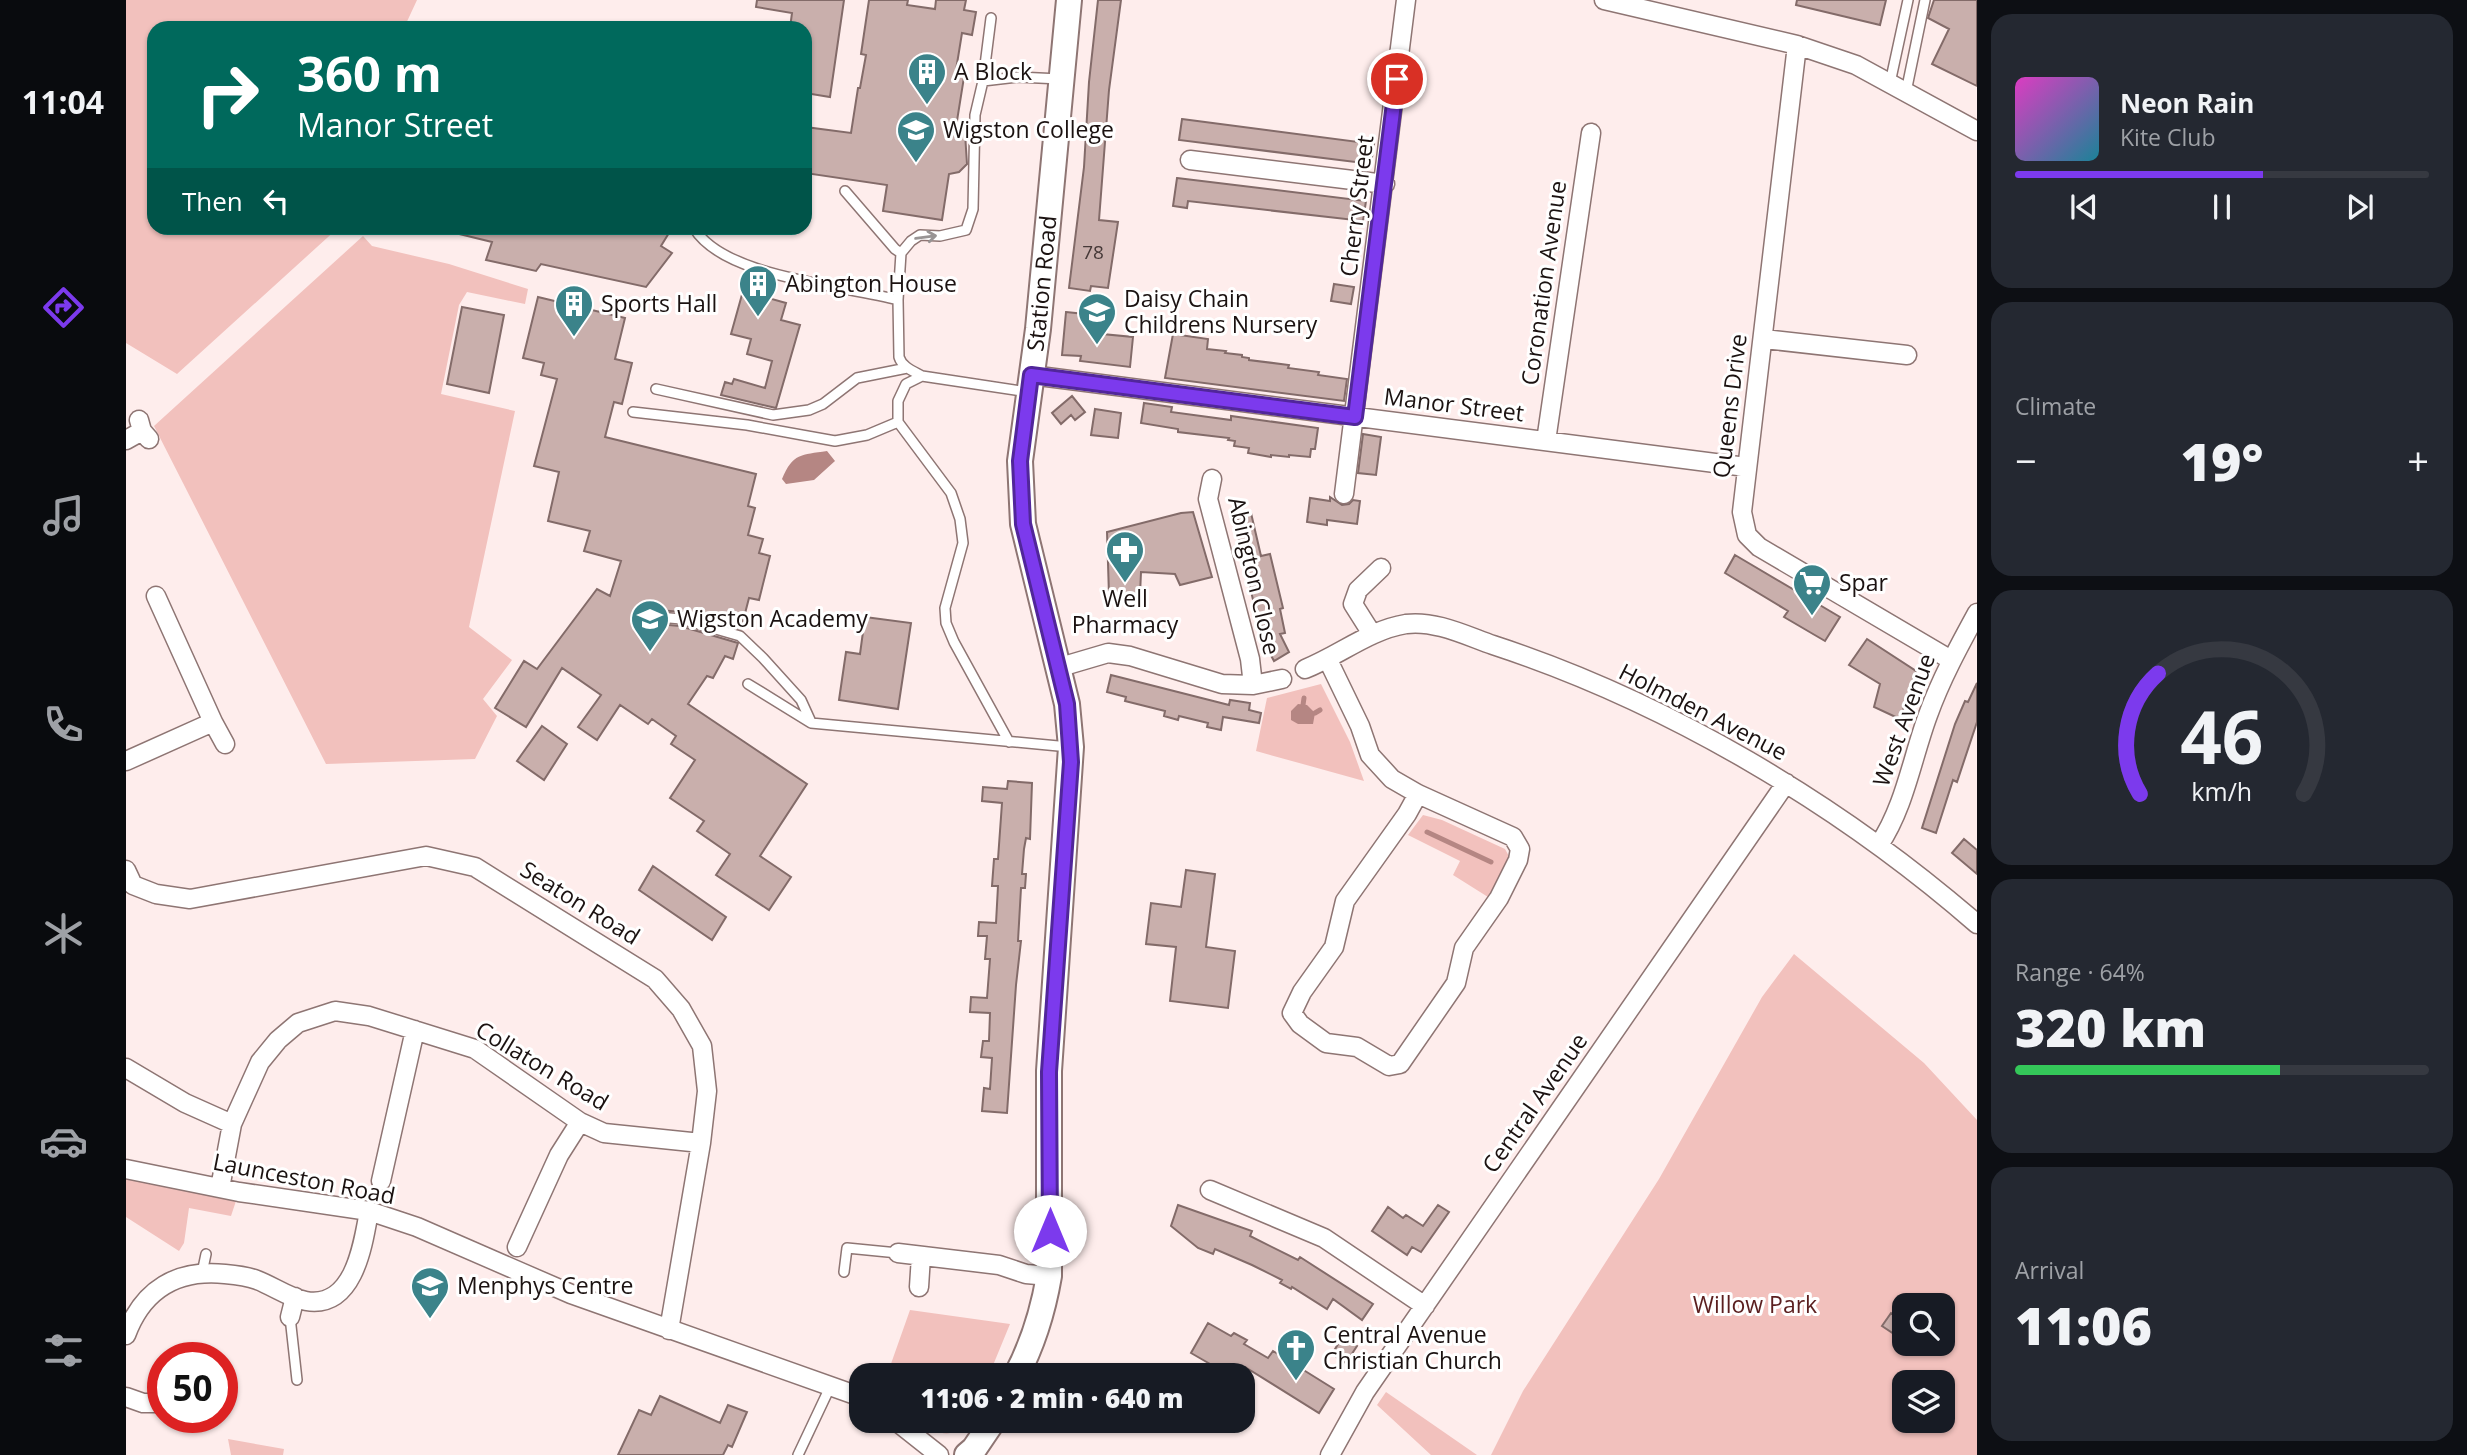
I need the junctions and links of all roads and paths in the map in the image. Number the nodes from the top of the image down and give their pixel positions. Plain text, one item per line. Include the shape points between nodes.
1 (1069, 0) edge
2 (1406, 0) edge
3 (1604, 0) edge
4 (1908, 0) edge
5 (1925, 0) edge
6 (991, 18) dead end
7 (1797, 45) junction
8 (1062, 79) junction
9 (983, 81) junction
10 (1890, 83) junction
11 (1906, 92) junction
12 (1977, 131) edge
13 (1591, 133) dead end
14 (1190, 160) dead end
15 (1385, 184) junction
16 (845, 191) dead end
17 (701, 235) edge
18 (901, 253) junction
19 (898, 300) junction
20 (1764, 339) junction
21 (1907, 355) dead end
22 (907, 368) junction
23 (922, 376) junction
24 (1029, 383) junction
25 (656, 390) dead end
26 (634, 412) dead end
27 (1355, 417) junction
28 (898, 422) junction
29 (144, 430) dead end
30 (126, 440) edge
31 (1546, 441) junction
32 (1746, 467) junction
33 (1212, 479) dead end
34 (1344, 494) dead end
35 (1381, 568) dead end
36 (156, 596) dead end
37 (1977, 613) edge
38 (647, 616) dead end
39 (1372, 634) junction
40 (1328, 660) junction
41 (1951, 660) junction
42 (1057, 668) junction
43 (1305, 670) dead end
44 (1282, 679) dead end
45 (748, 684) dead end
46 (1253, 685) junction
47 (213, 722) junction
48 (811, 723) junction
49 (1009, 742) junction
50 (225, 744) dead end
51 (1071, 747) junction
52 (126, 761) edge
53 (1786, 783) junction
54 (1418, 794) junction
55 (1879, 845) junction
56 (128, 883) edge
57 (1977, 924) edge
58 (415, 1030) junction
59 (126, 1068) edge
60 (580, 1122) junction
61 (232, 1124) junction
62 (701, 1143) junction
63 (126, 1169) edge
64 (381, 1181) dead end
65 (220, 1188) junction
66 (1210, 1190) dead end
67 (369, 1212) junction
68 (517, 1247) dead end
69 (898, 1253) joint
70 (206, 1254) dead end
71 (922, 1255) junction
72 (844, 1272) dead end
73 (202, 1273) junction
74 (1049, 1276) junction
75 (919, 1287) dead end
76 (295, 1297) junction
77 (1425, 1306) junction
78 (290, 1317) joint
79 (669, 1330) junction
80 (126, 1335) edge
81 (1022, 1363) edge
82 (297, 1380) dead end
83 (831, 1385) junction
84 (849, 1392) edge
85 (126, 1397) edge
86 (147, 1403) edge
87 (911, 1433) edge
88 (985, 1433) edge
89 (798, 1455) edge
90 (939, 1455) edge
91 (967, 1455) edge
92 (1330, 1455) edge

1 - 8 main road, Station Road
2 - 15 street, Cherry Street
3 - 7 street
4 - 10 lane
5 - 11 lane
6 - 9 lane
7 - 10 street via 1856,65
7 - 20 street, Queens Drive
8 - 9 lane
8 - 24 main road, Station Road
18 -> 9 lane via 920,235 966,230 973,209 975,115
10 - 11 street
11 - 12 street
13 - 31 street, Coronation Avenue
14 - 15 street
15 - 27 street, Cherry Street
16 - 18 lane
17 - 19 lane via 715,249 776,275
18 - 19 lane
19 - 22 lane via 899,357
20 - 21 street
20 - 32 street, Queens Drive
22 - 23 lane
22 - 25 lane via 857,378 823,404 773,415
23 - 24 lane
23 - 28 lane via 906,384 898,401
24 - 27 street, Manor Street
24 - 42 main road, Station Road via 1020,461 1023,524
26 - 28 lane via 835,441
27 - 31 street, Manor Street
27 - 34 street, Cherry Street
28 - 49 lane via 951,493 963,543 945,608 946,623
29 - 30 street
31 - 32 street, Manor Street
32 - 41 street, Queens Drive via 1742,512 1747,535 1759,547
33 - 46 street, Abington Close via 1208,499
35 - 39 street via 1358,590 1353,604
36 - 47 street
37 - 41 street, West Avenue
38 - 48 lane via 681,619 740,636 801,700
39 - 40 street, Holmden Avenue
39 - 53 street, Holmden Avenue via 1408,624 1437,626 1524,655 1705,736
40 - 43 street, Holmden Avenue
40 - 54 street via 1370,755 1392,779
41 - 55 street, West Avenue via 1892,825
42 - 46 street, Abington Close via 1108,653 1222,684
42 - 51 main road, Station Road via 1067,704
44 - 46 street, Abington Close
45 - 48 lane
47 - 50 street
47 - 52 street
48 - 49 lane
49 - 51 lane
51 - 74 main road, Station Road via 1049,1072
53 - 55 street, Holmden Avenue
53 - 77 street, Central Avenue
54 - 54 street via 1513,837 1520,849 1499,898 1464,948 1455,983 1400,1064 1389,1066 1357,1047 1326,1043 1292,1013 1334,947 1345,901
55 - 57 street, Holmden Avenue
56 - 62 street, Seaton Road via 156,894 190,899 426,856 475,867 655,979 681,1009 702,1046 707,1091
58 - 60 street, Collaton Road via 475,1049
58 - 61 street, Collaton Road via 335,1011 298,1023 260,1062
58 - 64 street
59 - 61 street via 184,1103
60 - 62 street, Collaton Road via 604,1133
60 - 68 street via 559,1155
61 - 65 street, Collaton Road
62 - 79 street, Seaton Road
63 - 65 street, Launceston Road
65 - 67 street, Launceston Road
66 - 77 street via 1324,1238
67 - 76 street via 363,1247 346,1285 322,1300
67 - 79 street, Launceston Road via 417,1227 571,1294
69 - 71 street
69 - 72 lane via 848,1248
70 - 73 lane
71 - 74 street
71 - 75 street
73 - 76 street via 254,1279
73 - 80 street via 187,1274 157,1290 139,1307
74 - 81 main road, Station Road via 1045,1302
76 - 78 street
77 - 92 street, Central Avenue via 1365,1392
78 - 82 lane
79 - 83 street, Launceston Road
83 - 84 street, Launceston Road
83 - 89 lane
85 - 86 street
87 - 90 street
88 - 91 main road

